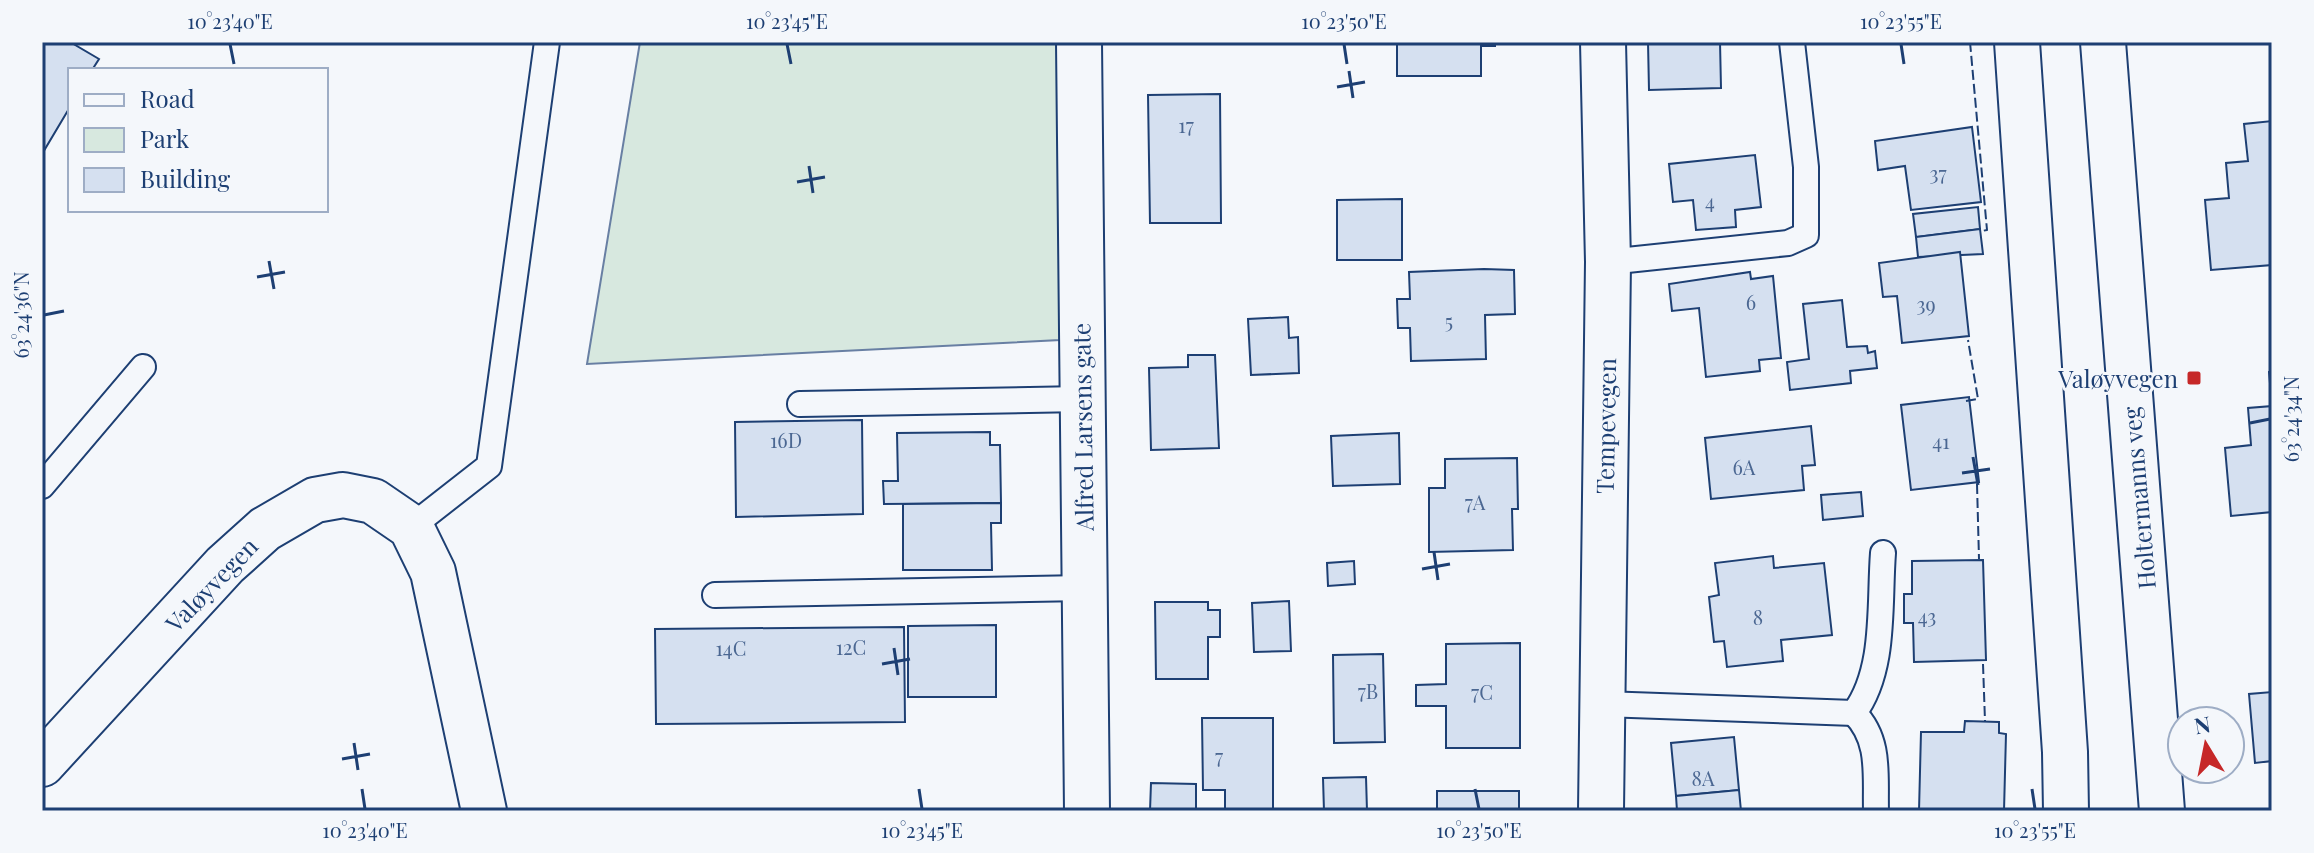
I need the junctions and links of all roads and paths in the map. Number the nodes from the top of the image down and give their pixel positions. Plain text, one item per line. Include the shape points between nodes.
1 (547, 42) edge
2 (1079, 42) edge
3 (1603, 42) edge
4 (1792, 42) edge
5 (2017, 42) edge
6 (2103, 42) edge
7 (1608, 262) junction
8 (143, 367) dead end
9 (1082, 399) junction
10 (800, 404) dead end
11 (42, 486) edge
12 (411, 527) junction
13 (1883, 553) dead end
14 (1084, 588) junction
15 (715, 595) dead end
16 (1603, 704) junction
17 (1854, 713) junction
18 (42, 764) edge
19 (484, 811) edge
20 (1087, 811) edge
21 (1601, 811) edge
22 (1876, 811) edge
23 (2066, 811) edge
24 (2162, 811) edge

1 - 12 lane via 489,466
2 - 9 street, Alfred Larsens gate
3 - 7 street, Tempevegen
4 - 7 lane via 1806,167 1806,235 1788,243
5 - 23 street
6 - 24 street, Holtermanns veg
7 - 16 street, Tempevegen
8 - 11 lane
9 - 10 lane
9 - 14 street, Alfred Larsens gate
12 - 18 street, Valøyvegen via 373,501 343,495 315,500 265,529 225,565
12 - 19 street, Valøyvegen via 433,572
13 - 17 lane via 1874,675
14 - 15 lane
14 - 20 street, Alfred Larsens gate
16 - 17 lane
16 - 21 street, Tempevegen
17 - 22 lane via 1868,727 1874,747

